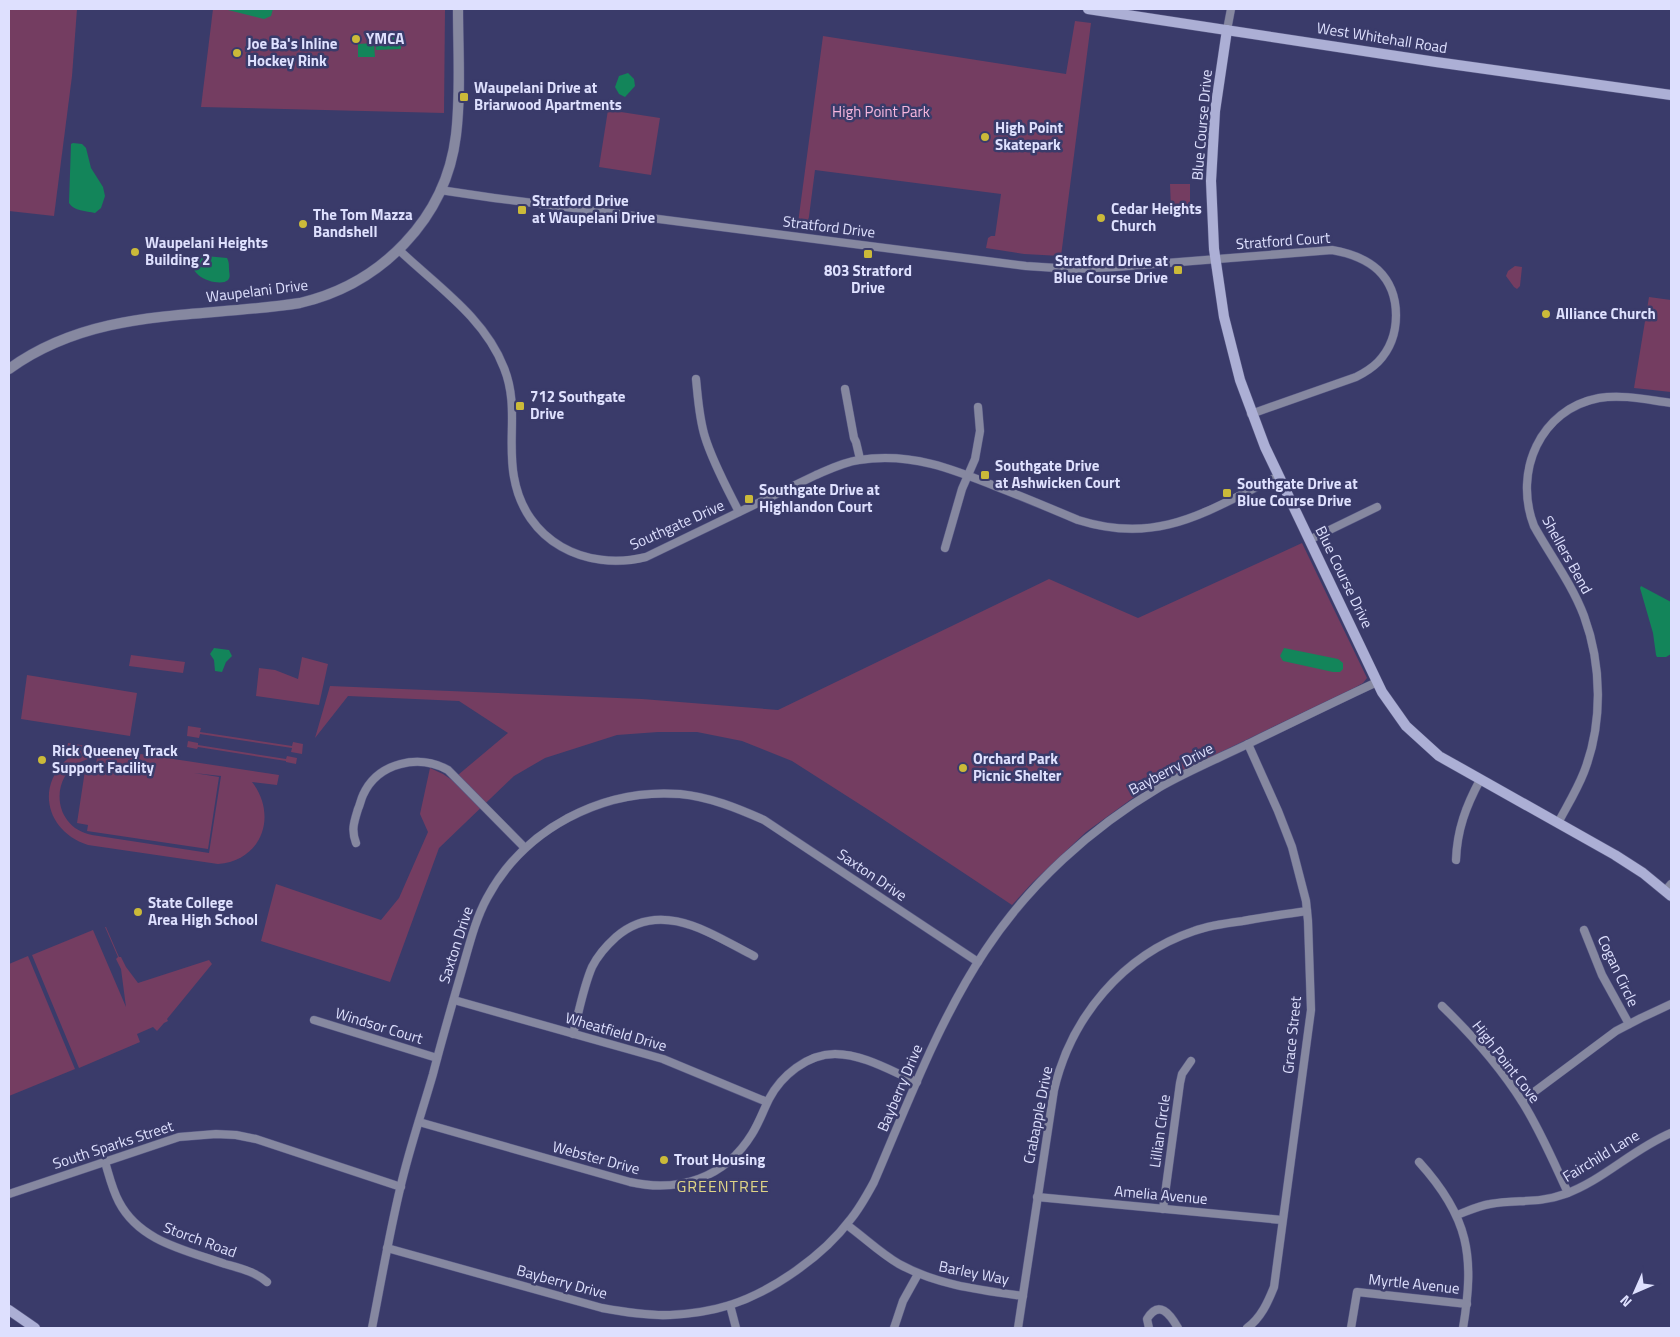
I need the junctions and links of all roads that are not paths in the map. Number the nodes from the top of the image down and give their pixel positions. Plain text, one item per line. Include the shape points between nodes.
1 (458, 9) edge
2 (1088, 9) edge
3 (1231, 9) edge
4 (1227, 30) junction
5 (1671, 95) edge
6 (440, 190) junction
7 (399, 250) junction
8 (1215, 260) junction
9 (9, 369) edge
10 (696, 378) dead end
11 (845, 389) dead end
12 (1671, 403) edge
13 (978, 407) dead end
14 (1251, 414) junction
15 (857, 460) junction
16 (969, 475) junction
17 (1279, 476) junction
18 (1377, 507) dead end
19 (739, 512) junction
20 (1309, 540) junction
21 (945, 548) dead end
22 (1377, 682) junction
23 (1248, 744) junction
24 (1480, 780) junction
25 (1558, 823) junction
26 (356, 843) dead end
27 (525, 848) junction
28 (1456, 860) dead end
29 (1669, 890) edge
30 (1307, 911) junction
31 (1584, 930) dead end
32 (754, 956) dead end
33 (978, 962) junction
34 (454, 1000) junction
35 (1671, 1004) edge
36 (1442, 1006) dead end
37 (314, 1020) dead end
38 (1629, 1024) junction
39 (573, 1034) junction
40 (437, 1058) junction
41 (1191, 1061) dead end
42 (917, 1082) junction
43 (1522, 1101) junction
44 (768, 1102) junction
45 (419, 1122) junction
46 (1671, 1133) edge
47 (105, 1162) junction
48 (1419, 1162) dead end
49 (400, 1187) junction
50 (1568, 1193) junction
51 (9, 1194) edge
52 (1037, 1197) junction
53 (1163, 1209) junction
54 (1457, 1215) junction
55 (1282, 1220) junction
56 (847, 1225) junction
57 (387, 1248) junction
58 (918, 1274) junction
59 (267, 1282) dead end
60 (1023, 1296) junction
61 (1467, 1304) junction
62 (730, 1305) junction
63 (9, 1310) edge
64 (35, 1328) edge
65 (372, 1328) edge
66 (736, 1328) edge
67 (894, 1328) edge
68 (1018, 1328) edge
69 (1149, 1328) edge
70 (1178, 1328) edge
71 (1247, 1328) edge
72 (1351, 1328) edge
73 (1463, 1328) edge

1 - 6 street, Waupelani Drive via 456,135
2 - 4 main road, West Whitehall Road
3 - 4 street, Blue Course Drive
4 - 5 main road, West Whitehall Road
4 - 8 main road, Blue Course Drive via 1212,142 1211,202
6 - 7 street, Waupelani Drive via 424,220
6 - 8 street, Stratford Drive via 1026,266 1072,269
7 - 9 street, Waupelani Drive via 363,278 324,296 282,306 110,324 53,343
7 - 19 street, Southgate Drive via 476,322 497,352 505,368 513,403 512,458 519,497 534,522 551,540 587,558 631,561 663,550
8 - 14 main road, Blue Course Drive via 1229,340
8 - 14 street, Stratford Court via 1332,250 1349,253 1378,270 1393,296 1396,316 1393,338 1379,361 1366,372
10 - 19 street via 704,436
11 - 15 street
12 - 25 street, Shellers Bend via 1612,397 1580,404 1546,430 1529,465 1526,493 1530,515 1583,615 1591,639 1598,693 1593,741 1585,770
13 - 16 street via 979,440
14 - 17 main road, Blue Course Drive
15 - 16 street, Southgate Drive via 911,459
15 - 19 street, Southgate Drive via 816,475
16 - 17 street, Southgate Drive via 1078,520 1117,529 1147,529 1184,521
16 - 21 street
17 - 20 main road, Blue Course Drive
18 - 20 street
20 - 22 main road, Blue Course Drive
22 - 23 street, Bayberry Drive
22 - 24 main road, Blue Course Drive via 1396,714 1418,739 1439,756
23 - 30 street, Grace Street via 1292,847
23 - 33 street, Bayberry Drive via 1161,787 1094,832 1028,896
24 - 25 main road, Blue Course Drive
24 - 28 street via 1462,819
25 - 29 main road, Blue Course Drive via 1631,864
26 - 27 street via 354,824 363,794 370,784 392,766 416,761 448,770
27 - 33 street, Saxton Drive via 575,814 623,798 644,794 680,794 716,801 764,820
27 - 34 street, Saxton Drive via 487,897 472,934
30 - 52 street, Crabapple Drive via 1195,930 1154,950 1106,989 1078,1028 1057,1077
30 - 55 street, Grace Street via 1310,1010
31 - 38 street, Cogan Circle via 1602,975
32 - 39 street via 683,922 660,920 633,926 606,946 593,966
33 - 42 street, Bayberry Drive via 952,1007
34 - 39 street, Wheatfield Drive
34 - 40 street, Saxton Drive
35 - 38 street
36 - 43 street, High Point Cove via 1492,1061
37 - 40 street, Windsor Court
38 - 43 street
39 - 44 street, Wheatfield Drive via 663,1059
40 - 45 street, Saxton Drive
41 - 53 street, Lillian Circle via 1180,1083
42 - 44 street, Webster Drive via 857,1057 832,1054 797,1067 784,1077
42 - 56 street, Bayberry Drive via 874,1182
43 - 50 street, High Point Cove
44 - 45 street, Webster Drive via 752,1135 727,1163 704,1177 676,1186 646,1186
45 - 49 street, Saxton Drive
46 - 50 street, Fairchild Lane
47 - 49 street, South Sparks Street via 179,1137 236,1135
47 - 51 street, South Sparks Street
47 - 59 street, Storch Road via 119,1202 147,1234 165,1244 252,1273
48 - 54 street via 1440,1186
49 - 57 street, Saxton Drive
50 - 54 street, Fairchild Lane via 1538,1201 1480,1206
52 - 53 street, Amelia Avenue
52 - 60 street, Crabapple Drive
53 - 55 street, Amelia Avenue
54 - 61 street via 1468,1262
55 - 71 street, Grace Street via 1274,1287 1263,1311
56 - 58 street, Barley Way via 873,1247
56 - 62 street, Bayberry Drive via 793,1272
57 - 62 street, Bayberry Drive via 602,1308 636,1314 669,1315
57 - 65 street, Saxton Drive
58 - 60 street, Barley Way via 941,1282
58 - 67 street via 903,1301
60 - 68 street, Crabapple Drive
61 - 72 street, Myrtle Avenue via 1357,1292
61 - 73 street
62 - 66 street
63 - 64 main road
69 - 70 street via 1147,1319 1151,1313 1163,1309

